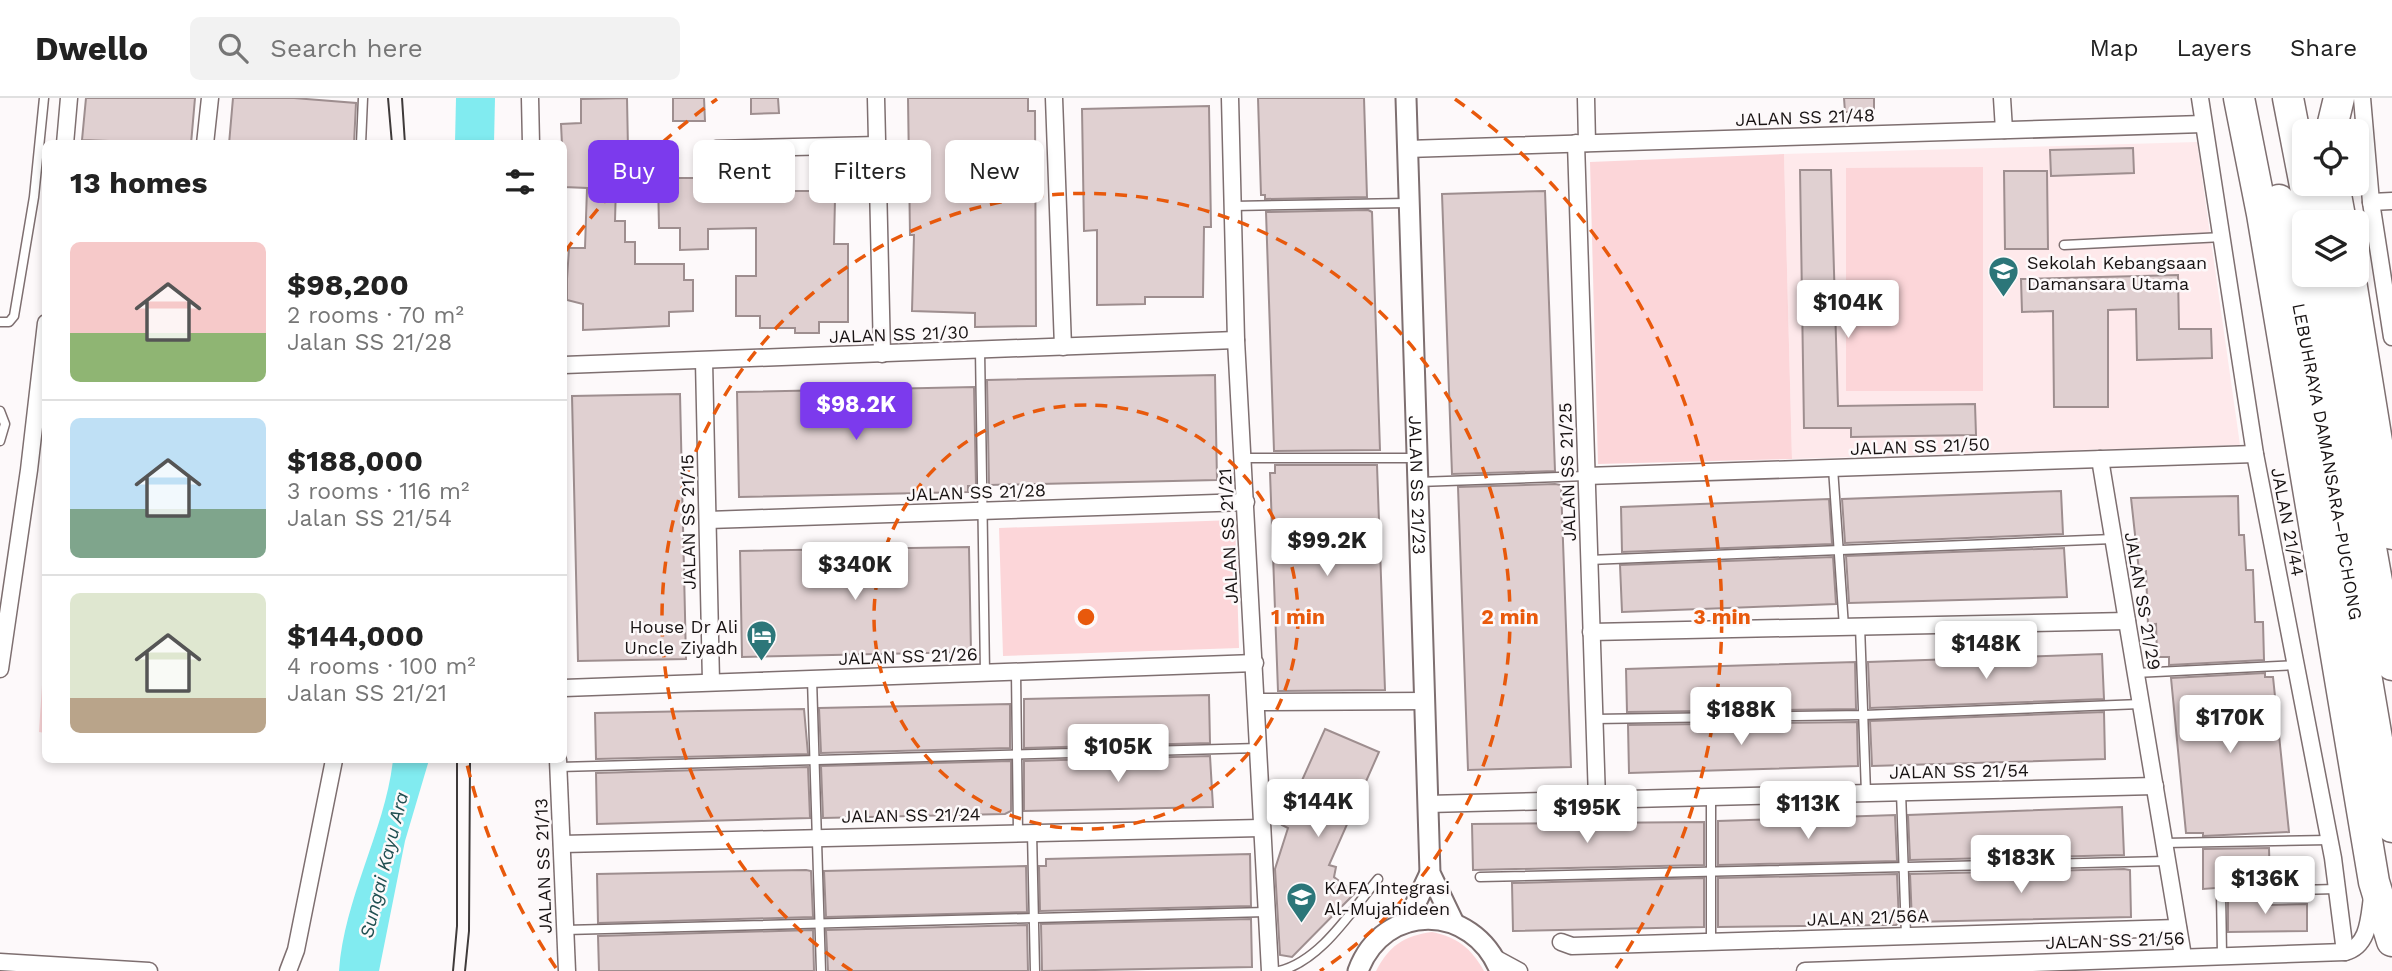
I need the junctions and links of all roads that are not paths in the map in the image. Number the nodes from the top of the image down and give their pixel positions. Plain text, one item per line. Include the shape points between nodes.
1 (44, 98) edge
2 (69, 98) edge
3 (210, 98) edge
4 (363, 98) edge
5 (530, 98) edge
6 (876, 98) edge
7 (1054, 98) edge
8 (1230, 98) edge
9 (1406, 98) edge
10 (1586, 98) edge
11 (2001, 98) edge
12 (2200, 98) edge
13 (2239, 98) edge
14 (2258, 98) edge
15 (2288, 98) edge
16 (2320, 98) edge
17 (2339, 98) edge
18 (2362, 98) edge
19 (2323, 119) edge
20 (2334, 119) edge
21 (2203, 124) junction
22 (2004, 130) junction
23 (65, 140) edge
24 (205, 140) edge
25 (361, 140) edge
26 (531, 140) edge
27 (878, 140) edge
28 (1581, 143) junction
29 (1407, 149) junction
30 (2371, 201) junction
31 (2392, 201) edge
32 (879, 203) edge
33 (1409, 203) junction
34 (1233, 206) junction
35 (2310, 210) edge
36 (2223, 237) junction
37 (2064, 245) dead end
38 (2323, 287) edge
39 (2352, 287) edge
40 (0, 323) edge
41 (2392, 337) edge
42 (1236, 340) junction
43 (1063, 347) junction
44 (980, 350) junction
45 (882, 354) junction
46 (704, 361) junction
47 (567, 365) edge
48 (42, 385) edge
49 (0, 411) edge
50 (0, 441) edge
51 (2340, 449) junction
52 (2255, 454) junction
53 (1243, 458) junction
54 (1417, 458) junction
55 (2100, 459) junction
56 (1833, 468) junction
57 (37, 471) edge
58 (1587, 477) junction
59 (1418, 482) junction
60 (1246, 502) junction
61 (982, 511) junction
62 (708, 520) junction
63 (2392, 534) edge
64 (2113, 540) junction
65 (1839, 551) junction
66 (1589, 560) junction
67 (2127, 621) junction
68 (1852, 626) junction
69 (1591, 632) junction
70 (1255, 663) junction
71 (2296, 665) junction
72 (2392, 665) edge
73 (0, 669) edge
74 (1016, 672) junction
75 (985, 673) junction
76 (2135, 673) junction
77 (812, 679) junction
78 (711, 682) junction
79 (567, 688) edge
80 (1425, 701) junction
81 (1257, 702) junction
82 (2141, 704) junction
83 (1864, 715) junction
84 (1594, 719) junction
85 (1259, 748) junction
86 (1018, 754) junction
87 (815, 760) junction
88 (333, 763) edge
89 (559, 763) edge
90 (567, 763) edge
91 (2155, 786) junction
92 (1902, 792) junction
93 (1866, 793) junction
94 (1710, 797) junction
95 (1597, 800) junction
96 (1428, 804) junction
97 (2392, 827) edge
98 (1261, 828) junction
99 (1025, 832) junction
100 (817, 837) junction
101 (2329, 840) junction
102 (562, 844) junction
103 (2164, 844) junction
104 (2167, 861) junction
105 (1903, 870) junction
106 (1430, 873) junction
107 (1711, 873) junction
108 (1480, 877) dead end
109 (1378, 879) dead end
110 (2374, 881) junction
111 (2337, 889) junction
112 (1266, 912) junction
113 (1034, 918) junction
114 (1407, 922) junction
115 (1454, 923) junction
116 (820, 924) junction
117 (2178, 928) junction
118 (565, 930) junction
119 (1906, 935) junction
120 (1711, 941) junction
121 (2392, 941) edge
122 (1560, 942) dead end
123 (2345, 953) junction
124 (2222, 955) junction
125 (2183, 956) junction
126 (0, 962) edge
127 (1497, 964) edge
128 (1356, 967) edge
129 (149, 971) edge
130 (288, 971) edge
131 (567, 971) edge
132 (821, 971) edge
133 (1035, 971) edge
134 (1270, 971) edge
135 (1279, 971) edge
136 (1519, 971) edge
137 (1805, 971) edge

1 - 40 lane via 34,197 14,316
2 - 23 street
3 - 24 street
4 - 25 lane
5 - 26 street
6 - 27 street
7 - 43 street
8 - 34 street, JALAN SS 21/21
9 - 29 street, JALAN SS 21/23
10 - 28 street, JALAN SS 21/25
11 - 22 street
12 - 21 street, JALAN 21/44
13 - 110 highway
14 - 51 highway, LEBUHRAYA DAMANSARA–PUCHONG
15 - 35 highway
16 - 19 highway
17 - 20 highway
18 - 30 street
21 - 22 street, JALAN SS 21/48
21 - 36 street, JALAN 21/44
22 - 28 street, JALAN SS 21/48
28 - 29 street, JALAN SS 21/48
28 - 58 street, JALAN SS 21/25
29 - 33 street, JALAN SS 21/23
30 - 31 street
30 - 41 street
32 - 45 street
33 - 34 lane
33 - 54 street, JALAN SS 21/23
34 - 42 street, JALAN SS 21/21
36 - 37 lane
36 - 52 street, JALAN 21/44
38 - 51 highway, LEBUHRAYA DAMANSARA–PUCHONG
39 - 63 highway
42 - 43 street, JALAN SS 21/30
42 - 53 street, JALAN SS 21/21
43 - 44 street, JALAN SS 21/30
44 - 45 street, JALAN SS 21/30
44 - 61 lane
45 - 46 street, JALAN SS 21/30
46 - 47 street, JALAN SS 21/30
46 - 62 street, JALAN SS 21/15
48 - 57 street
49 - 50 lane via 5,424
51 - 72 highway, LEBUHRAYA DAMANSARA–PUCHONG
51 - 97 highway, LEBUHRAYA DAMANSARA–PUCHONG
52 - 55 street, JALAN SS 21/50
52 - 71 street, JALAN 21/44
53 - 54 lane
53 - 60 street, JALAN SS 21/21
54 - 59 street, JALAN SS 21/23
55 - 56 street, JALAN SS 21/50
55 - 64 street, JALAN SS 21/29
56 - 58 street, JALAN SS 21/50
56 - 65 lane
57 - 73 street
58 - 59 lane
58 - 66 street, JALAN SS 21/25
59 - 80 street, JALAN SS 21/23
60 - 61 street, JALAN SS 21/28
60 - 70 street, JALAN SS 21/21
61 - 62 street, JALAN SS 21/28
61 - 75 lane
62 - 78 street, JALAN SS 21/15
64 - 65 lane
64 - 67 street, JALAN SS 21/29
65 - 66 lane
65 - 68 lane
66 - 69 street, JALAN SS 21/25
67 - 68 street
67 - 76 street, JALAN SS 21/29
68 - 69 street
68 - 83 lane
69 - 84 street, JALAN SS 21/25
70 - 74 street, JALAN SS 21/26
70 - 81 street, JALAN SS 21/21
71 - 76 lane
71 - 101 street, JALAN 21/44
74 - 75 street, JALAN SS 21/26
74 - 86 lane
75 - 77 street, JALAN SS 21/26
76 - 82 street, JALAN SS 21/29
77 - 78 street, JALAN SS 21/26
77 - 87 lane
78 - 79 street, JALAN SS 21/26
80 - 81 street
80 - 96 street, JALAN SS 21/23
81 - 85 street, JALAN SS 21/21
82 - 83 lane
82 - 91 street, JALAN SS 21/29
83 - 84 lane
83 - 93 lane
84 - 95 street, JALAN SS 21/25
85 - 86 lane
85 - 98 street, JALAN SS 21/21
86 - 87 lane
86 - 99 lane
87 - 90 lane
87 - 100 lane
88 - 130 street
89 - 102 street, JALAN SS 21/13
91 - 92 street, JALAN SS 21/54
91 - 103 street, JALAN SS 21/29
92 - 93 street, JALAN SS 21/54
92 - 105 lane
93 - 94 street, JALAN SS 21/54
94 - 95 street, JALAN SS 21/54
94 - 107 lane
95 - 96 street, JALAN SS 21/54
96 - 106 street, JALAN SS 21/23
98 - 99 street, JALAN SS 21/24
98 - 112 street, JALAN SS 21/21
99 - 100 street, JALAN SS 21/24
99 - 113 lane
100 - 102 street, JALAN SS 21/24
100 - 116 lane
101 - 103 lane
101 - 111 street, JALAN 21/44
102 - 118 street, JALAN SS 21/13
103 - 104 street, JALAN SS 21/29
104 - 105 lane
104 - 117 street, JALAN SS 21/29
105 - 107 lane
105 - 119 lane
106 - 114 street, JALAN SS 21/23
106 - 115 street, JALAN SS 21/23
107 - 108 lane
107 - 120 lane
109 - 135 lane via 1335,931 1297,967
110 - 121 highway
110 - 123 street via 2368,929 2361,942
111 - 123 street, JALAN 21/44
111 - 124 lane via 2221,891
112 - 113 lane
112 - 134 street, JALAN SS 21/21
113 - 116 lane
113 - 133 lane
114 - 115 street via 1438,919
114 - 128 street via 1381,936
115 - 127 street via 1470,931
116 - 118 lane
116 - 132 lane
117 - 119 street, JALAN 21/56A
117 - 125 street, JALAN SS 21/29
118 - 131 street, JALAN SS 21/13
119 - 120 street, JALAN 21/56A
120 - 122 street, JALAN 21/56A via 1572,946
123 - 124 street, JALAN SS 21/56
124 - 125 street, JALAN SS 21/56
125 - 137 street, JALAN SS 21/56
126 - 129 street
127 - 136 street

